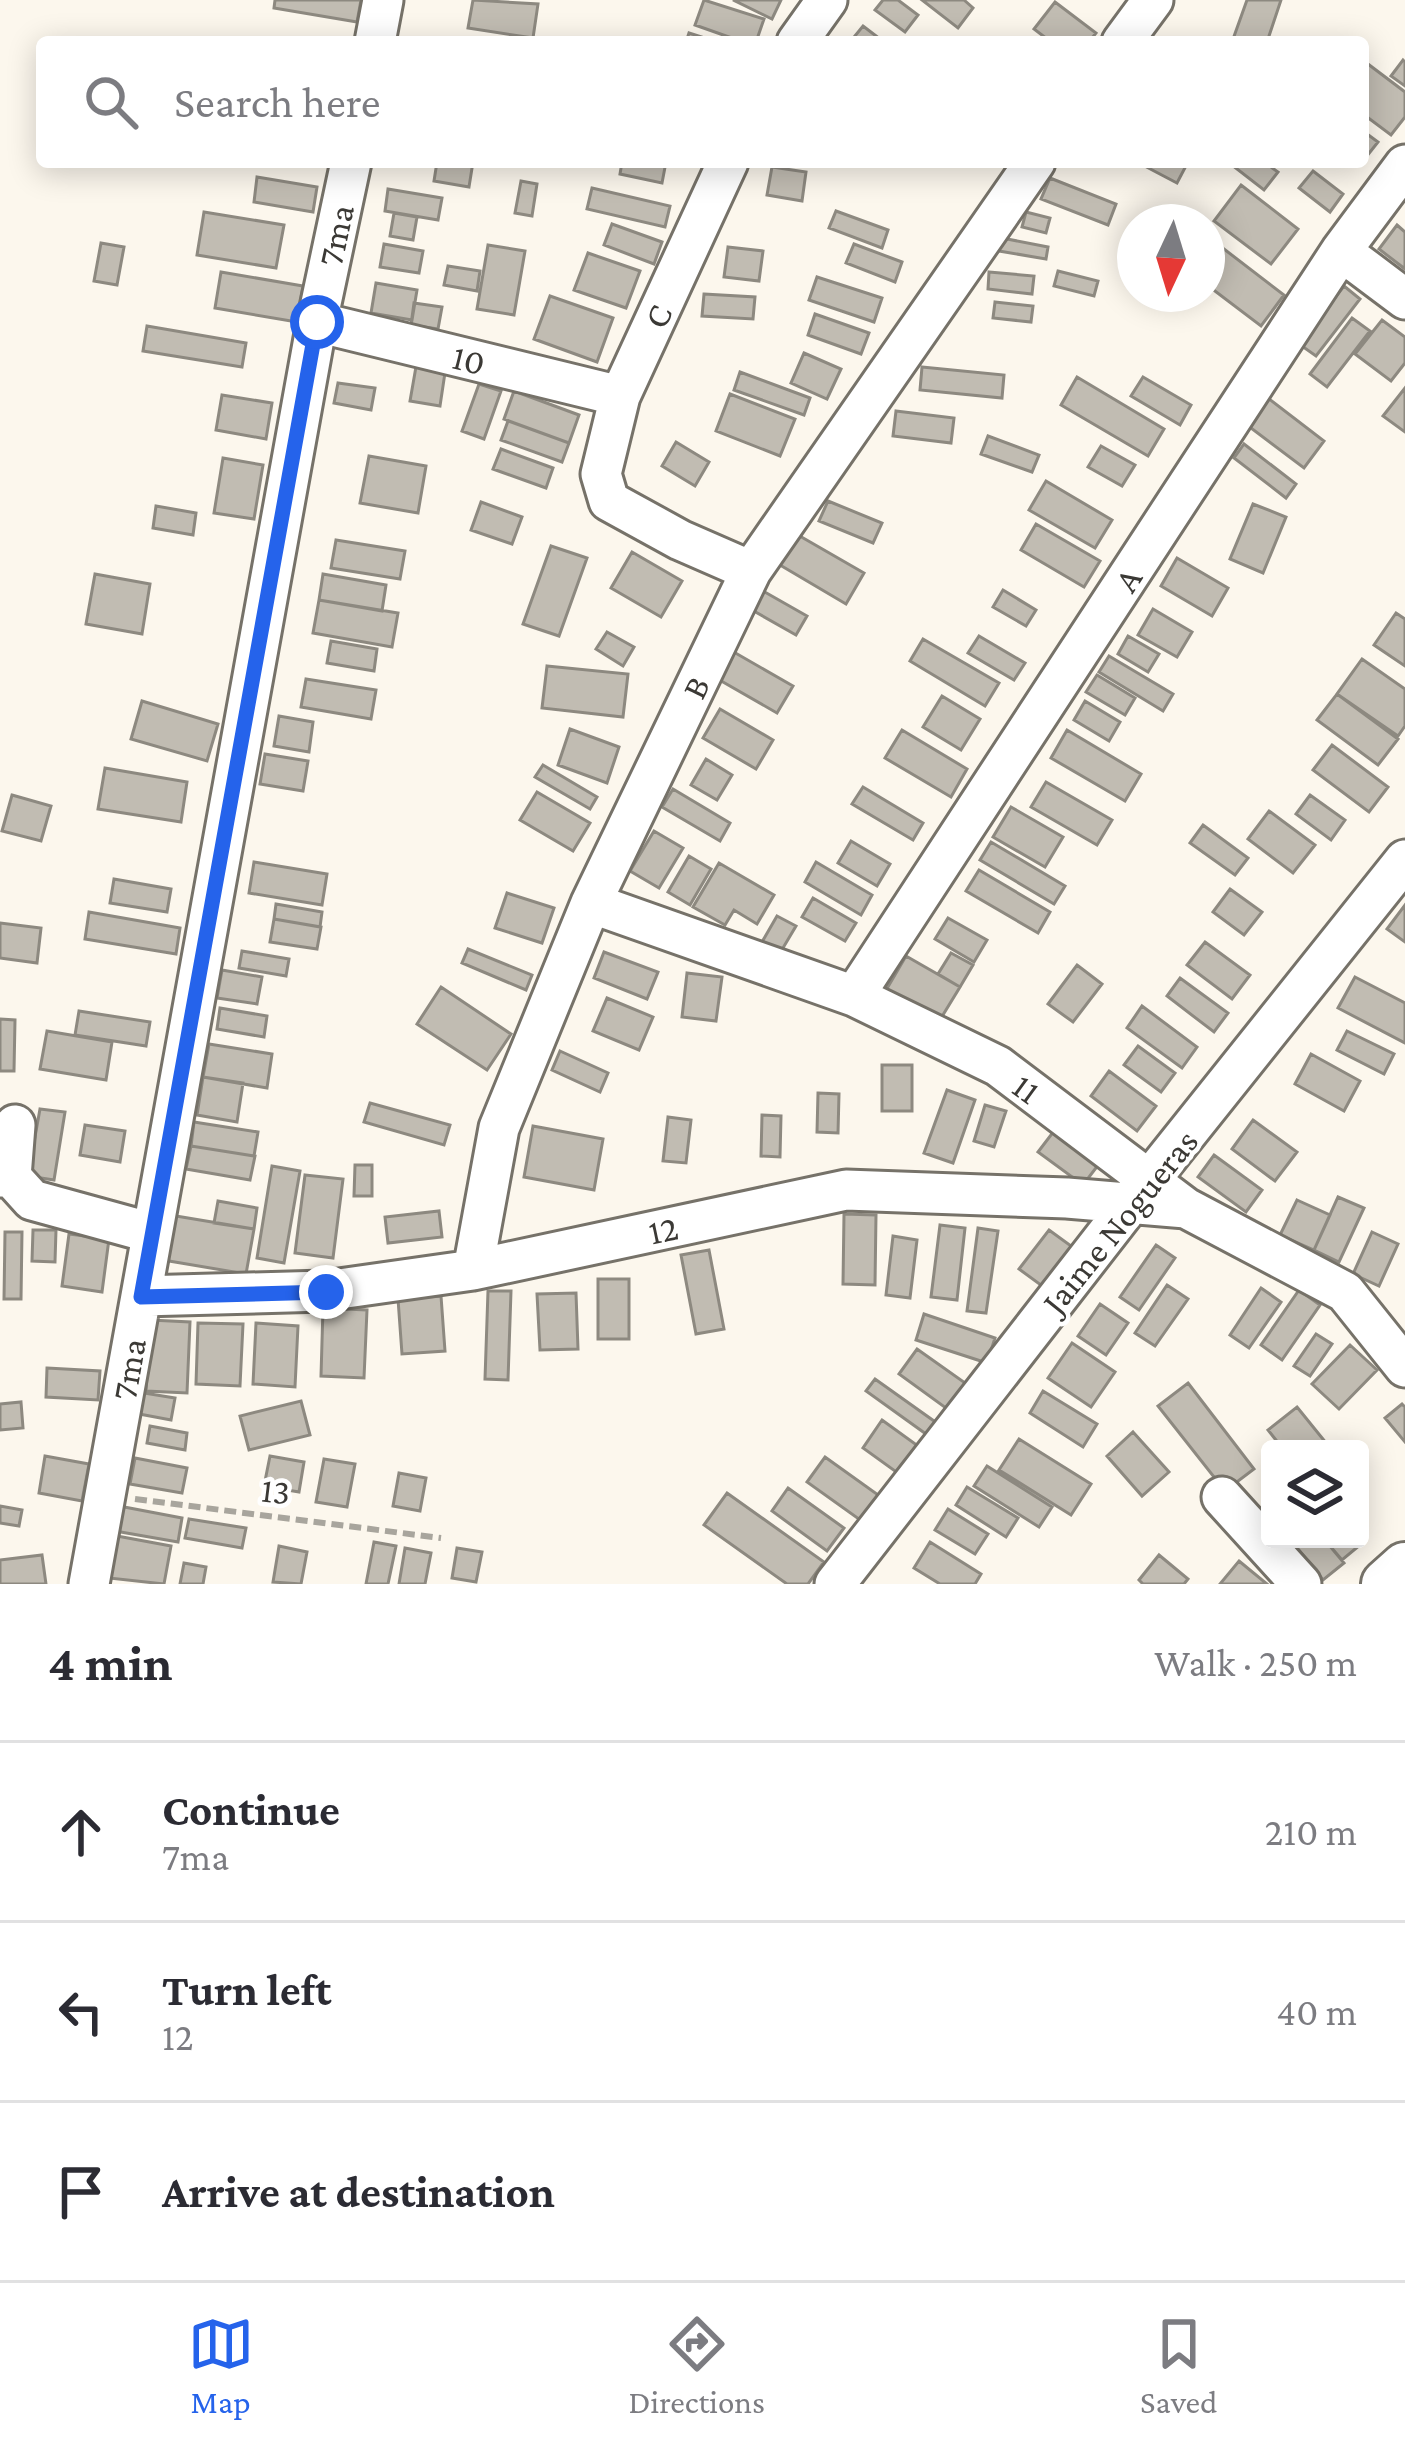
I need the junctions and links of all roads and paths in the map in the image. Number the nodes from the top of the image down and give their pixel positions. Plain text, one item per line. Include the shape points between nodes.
1 (383, 0) edge
2 (827, 0) edge
3 (1153, 0) edge
4 (376, 36) edge
5 (800, 36) edge
6 (1126, 36) edge
7 (1405, 165) edge
8 (350, 168) edge
9 (725, 168) edge
10 (1031, 168) edge
11 (1341, 251) junction
12 (1405, 299) edge
13 (317, 322) junction
14 (620, 396) junction
15 (752, 571) junction
16 (1405, 860) edge
17 (590, 903) junction
18 (854, 996) junction
19 (15, 1125) dead end
20 (5, 1177) edge
21 (1142, 1192) junction
22 (152, 1234) junction
23 (472, 1270) junction
24 (141, 1297) junction
25 (1405, 1367) edge
26 (105, 1495) junction
27 (1222, 1498) dead end
28 (441, 1538) dead end
29 (1405, 1568) edge
30 (89, 1584) edge
31 (835, 1584) edge
32 (1301, 1584) edge
33 (1386, 1584) edge

1 - 4 street
2 - 5 street
3 - 6 street
7 - 11 street, A
8 - 13 street, 7ma
9 - 14 street, C
10 - 15 street, B
11 - 12 street
11 - 18 street, A
13 - 14 street, 10
13 - 22 street, 7ma
14 - 15 street, C via 601,474 609,501
15 - 17 street, B
16 - 21 street, Jaime Nogueras
17 - 18 street, 11
17 - 23 street, B via 499,1128
18 - 21 street, 11 via 998,1066
19 - 20 street
20 - 22 street via 32,1200
21 - 23 street, 12 via 846,1190
21 - 25 street, 11 via 1345,1292
21 - 31 street, Jaime Nogueras
22 - 24 street, 7ma
23 - 24 street, 12 via 326,1292
24 - 26 street, 7ma
26 - 28 path, 13
26 - 30 street, 7ma
27 - 32 street
29 - 33 main road

